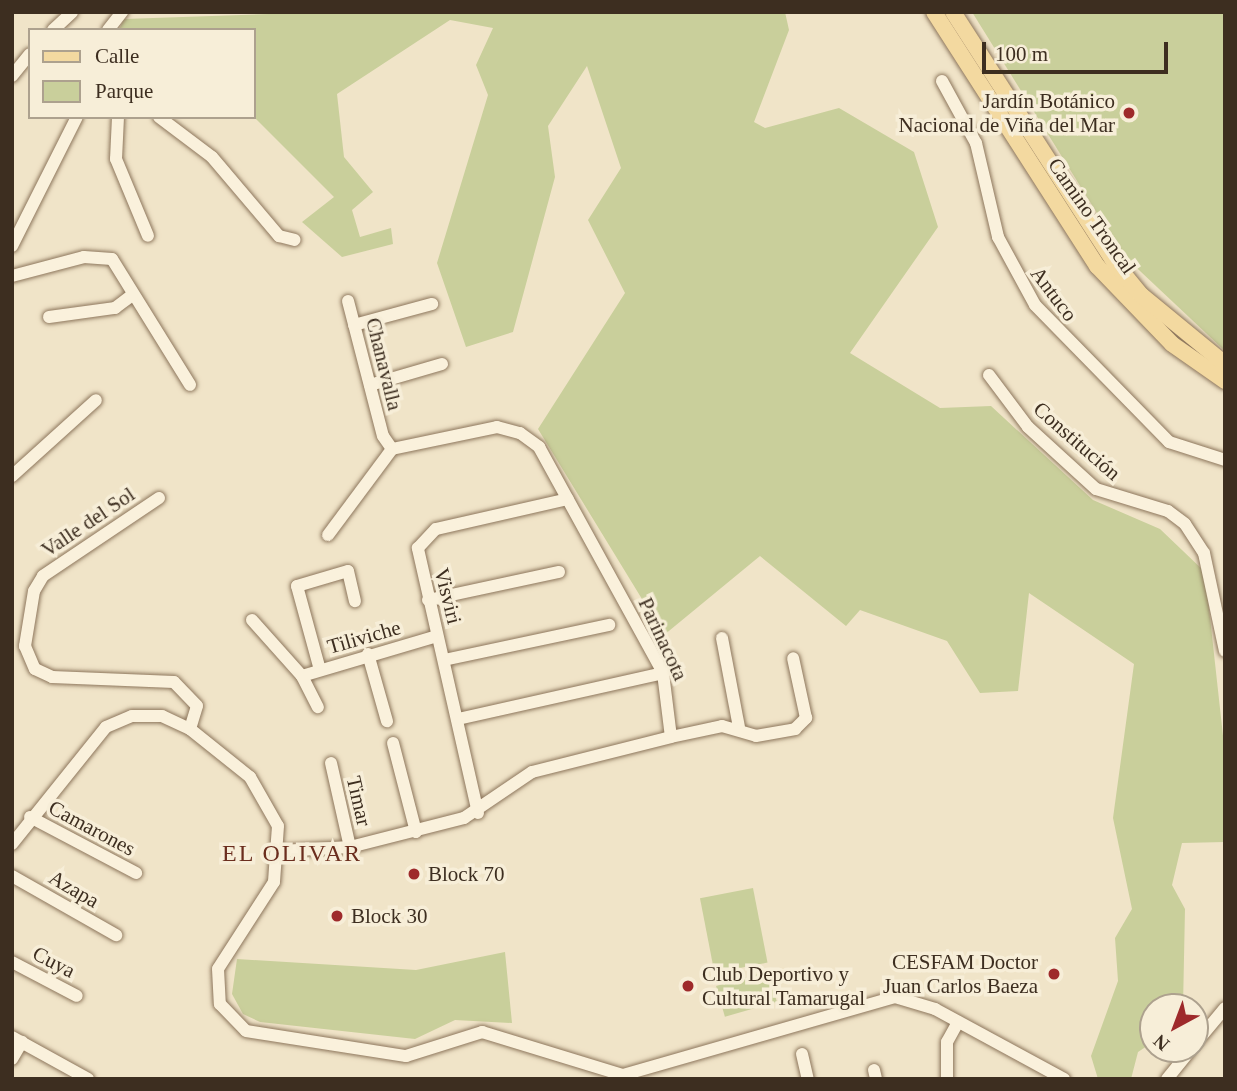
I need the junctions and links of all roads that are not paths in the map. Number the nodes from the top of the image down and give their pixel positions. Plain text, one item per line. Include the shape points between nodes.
1 (72, 12) edge
2 (122, 12) edge
3 (934, 12) edge
4 (953, 12) edge
5 (55, 28) edge
6 (110, 28) edge
7 (28, 56) edge
8 (12, 76) edge
9 (942, 81) dead end
10 (76, 119) edge
11 (118, 119) edge
12 (162, 119) edge
13 (148, 236) dead end
14 (295, 240) dead end
15 (12, 246) edge
16 (12, 276) edge
17 (132, 295) junction
18 (348, 301) dead end
19 (432, 304) dead end
20 (49, 317) dead end
21 (354, 325) junction
22 (442, 363) dead end
23 (1225, 365) edge
24 (989, 375) dead end
25 (1225, 381) edge
26 (190, 385) dead end
27 (370, 385) junction
28 (96, 400) dead end
29 (392, 449) junction
30 (1225, 460) edge
31 (12, 476) edge
32 (159, 498) dead end
33 (568, 499) junction
34 (328, 535) dead end
35 (559, 572) dead end
36 (428, 600) junction
37 (355, 601) dead end
38 (253, 620) dead end
39 (609, 625) dead end
40 (437, 636) junction
41 (722, 638) dead end
42 (1225, 651) edge
43 (368, 654) junction
44 (793, 658) dead end
45 (443, 660) junction
46 (320, 670) junction
47 (663, 673) junction
48 (302, 676) junction
49 (318, 706) dead end
50 (458, 719) junction
51 (387, 721) dead end
52 (739, 727) junction
53 (190, 729) junction
54 (671, 737) junction
55 (393, 743) dead end
56 (331, 763) dead end
57 (478, 813) junction
58 (30, 817) junction
59 (416, 832) junction
60 (14, 836) edge
61 (350, 847) junction
62 (281, 851) junction
63 (136, 873) dead end
64 (12, 876) edge
65 (116, 935) dead end
66 (12, 962) edge
67 (77, 996) dead end
68 (1225, 1008) edge
69 (958, 1022) junction
70 (1209, 1027) edge
71 (17, 1039) edge
72 (802, 1054) dead end
73 (12, 1059) edge
74 (1180, 1063) edge
75 (587, 1074) edge
76 (80, 1077) edge
77 (808, 1079) edge
78 (947, 1079) edge
79 (1064, 1079) edge
80 (1167, 1079) edge

1 - 5 street
2 - 6 street
3 - 25 main road, Camino Troncal via 1097,266 1172,344
4 - 23 main road, Camino Troncal via 1114,262 1141,295
7 - 8 street
9 - 30 street, Antuco via 976,143 998,237 1035,305 1169,442
10 - 15 street
11 - 13 street via 116,159
12 - 14 street via 212,157 279,236
16 - 17 street via 84,257 112,259
17 - 20 street via 115,308
17 - 26 street
18 - 21 street, Chanavalla
19 - 21 street
21 - 27 street, Chanavalla
22 - 27 street
24 - 42 street, Constitución via 1028,427 1096,489 1168,511 1185,524 1204,552
27 - 29 street, Chanavalla via 383,436
28 - 31 street
29 - 33 street, Parinacota via 511,429 539,447
29 - 34 street
32 - 53 street, Valle del Sol via 43,576 31,601 25,646 35,669 52,677 174,682 197,706
33 - 36 street, Visviri via 426,534 418,555
33 - 47 street, Parinacota
35 - 36 street
36 - 40 street, Visviri
37 - 46 street via 348,572 297,586
38 - 48 street
39 - 45 street
40 - 43 street, Tiliviche
40 - 45 street, Visviri
41 - 52 street
43 - 46 street, Tiliviche
43 - 51 street
44 - 52 street via 804,723 756,736
45 - 50 street, Visviri
46 - 48 street, Tiliviche
47 - 50 street
47 - 54 street, Parinacota
48 - 49 street
50 - 57 street, Visviri
52 - 54 street
53 - 58 street via 151,714 114,722 80,753
53 - 62 street via 250,777 274,814
54 - 57 street via 532,772
55 - 59 street
56 - 61 street, Timar
57 - 59 street
58 - 60 street
58 - 63 street, Camarones
59 - 61 street
61 - 62 street
62 - 75 street via 270,891 218,969 220,1004 246,1031 406,1056 482,1032
64 - 65 street, Azapa
66 - 67 street, Cuya
68 - 70 street
69 - 75 street via 921,1002 881,998 648,1071
69 - 78 street via 947,1042
69 - 79 street
71 - 73 street
71 - 76 street
72 - 77 street
74 - 80 street

